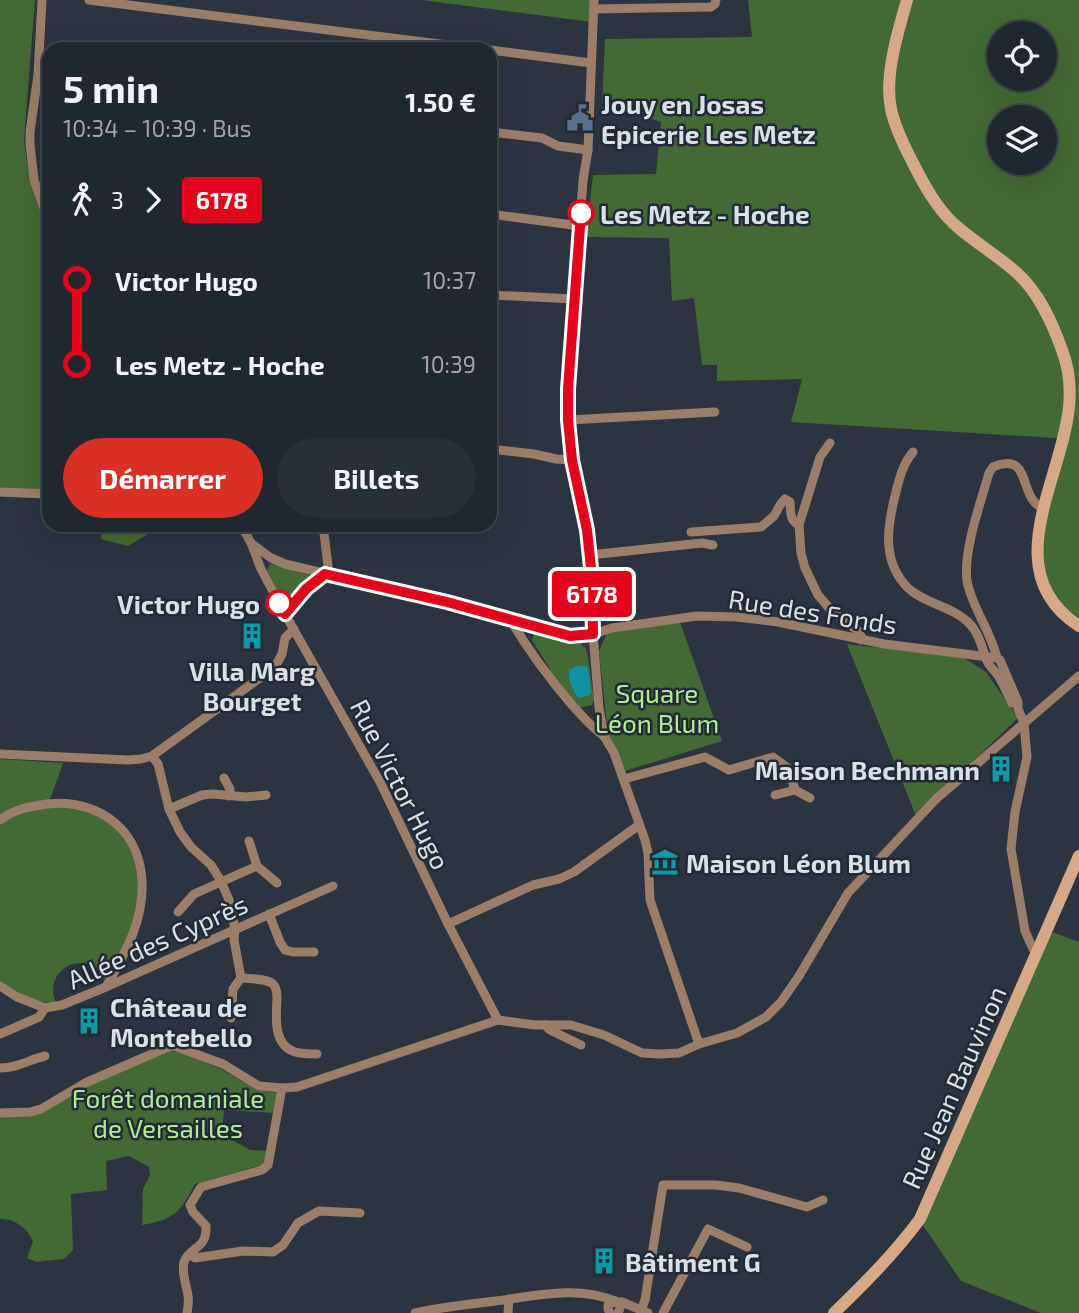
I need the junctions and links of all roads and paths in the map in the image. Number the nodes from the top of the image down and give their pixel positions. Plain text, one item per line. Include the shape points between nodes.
1 (42, 0) edge
2 (89, 0) edge
3 (716, 0) edge
4 (907, 0) edge
5 (594, 4) edge
6 (665, 4) edge
7 (424, 42) edge
8 (497, 51) edge
9 (591, 63) junction
10 (38, 75) junction
11 (42, 75) edge
12 (497, 133) edge
13 (588, 150) junction
14 (42, 202) edge
15 (497, 215) edge
16 (580, 226) junction
17 (497, 295) edge
18 (575, 299) junction
19 (715, 412) dead end
20 (568, 420) junction
21 (830, 443) dead end
22 (497, 450) edge
23 (913, 452) dead end
24 (572, 460) junction
25 (0, 492) edge
26 (42, 494) edge
27 (1043, 508) junction
28 (799, 525) junction
29 (245, 532) edge
30 (324, 532) edge
31 (691, 532) dead end
32 (251, 542) junction
33 (713, 545) dead end
34 (590, 555) junction
35 (271, 558) junction
36 (261, 569) junction
37 (325, 574) junction
38 (285, 614) junction
39 (510, 619) junction
40 (536, 626) junction
41 (1079, 626) edge
42 (294, 628) junction
43 (593, 634) junction
44 (861, 640) junction
45 (526, 643) junction
46 (986, 656) junction
47 (997, 658) junction
48 (1079, 676) edge
49 (599, 708) junction
50 (1018, 709) junction
51 (580, 714) junction
52 (1024, 723) junction
53 (604, 736) junction
54 (0, 754) edge
55 (152, 756) junction
56 (224, 778) dead end
57 (624, 779) junction
58 (794, 790) junction
59 (267, 795) dead end
60 (775, 795) dead end
61 (229, 796) junction
62 (810, 797) dead end
63 (169, 809) junction
64 (0, 820) edge
65 (639, 825) junction
66 (249, 841) dead end
67 (1079, 856) edge
68 (257, 866) junction
69 (221, 881) junction
70 (277, 883) dead end
71 (333, 886) dead end
72 (178, 912) dead end
73 (269, 914) junction
74 (448, 924) junction
75 (235, 929) junction
76 (1037, 951) junction
77 (314, 952) dead end
78 (241, 978) junction
79 (0, 986) edge
80 (106, 987) junction
81 (45, 1008) junction
82 (231, 1018) dead end
83 (498, 1020) junction
84 (545, 1025) junction
85 (0, 1034) edge
86 (699, 1044) junction
87 (581, 1045) dead end
88 (317, 1054) dead end
89 (45, 1056) dead end
90 (0, 1068) edge
91 (282, 1088) junction
92 (0, 1113) edge
93 (822, 1200) dead end
94 (360, 1213) dead end
95 (747, 1247) dead end
96 (190, 1255) junction
97 (509, 1299) junction
98 (611, 1307) edge
99 (641, 1310) edge
100 (187, 1313) edge
101 (415, 1313) edge
102 (508, 1313) edge
103 (622, 1313) edge
104 (663, 1313) edge
105 (834, 1313) edge

1 - 10 street
2 - 7 street
3 - 6 street via 711,7
4 - 27 main road via 889,86 891,109 904,144 941,210 1035,293 1066,362 1069,407
5 - 6 street
5 - 9 street
8 - 9 street
9 - 13 street
10 - 11 street
10 - 14 street via 30,144
12 - 13 street
13 - 16 street
15 - 16 street
16 - 18 street
17 - 18 street
18 - 20 street
19 - 20 street
20 - 24 street
21 - 28 street via 820,457
22 - 24 street
23 - 46 street via 905,462 890,518 891,561 908,588 967,620
24 - 34 street
25 - 26 street
27 - 41 main road via 1037,551 1041,578 1055,606
27 - 47 street via 1032,499 1015,464 993,467 971,539 967,580
28 - 31 street via 792,521 790,502 785,499 761,527
28 - 44 street via 805,568 815,589 830,609 858,631
29 - 32 street
30 - 37 street
32 - 35 street
32 - 36 street, Rue Victor Hugo
33 - 34 street
34 - 43 street
35 - 36 street
35 - 37 street, Rue des Fonds
36 - 38 street, Rue Victor Hugo
37 - 38 street
37 - 39 street, Rue des Fonds
38 - 42 street, Rue Victor Hugo
39 - 40 street, Rue des Fonds
39 - 45 street
40 - 43 street, Rue des Fonds via 570,636
40 - 45 street
42 - 55 street via 285,638 275,667
42 - 74 street, Rue Victor Hugo via 380,782
43 - 44 street, Rue des Fonds via 611,628 726,616
43 - 49 street
44 - 46 street, Rue des Fonds
45 - 51 street
46 - 47 street, Rue des Fonds
46 - 50 street
47 - 50 street
48 - 52 street
49 - 51 street
49 - 53 street
50 - 52 street
51 - 53 street
52 - 76 street via 1027,757 1011,849 1025,931
52 - 86 street via 936,799 848,893 799,976 766,1017 737,1033
53 - 57 street
54 - 55 street via 128,760
55 - 63 street
56 - 61 street
57 - 58 street via 705,757 729,770 773,757 789,769
57 - 65 street
58 - 60 street
58 - 62 street
59 - 61 street
61 - 63 street via 202,795
63 - 69 street via 180,832
64 - 80 street via 38,805 72,804 103,814 134,845 142,879 141,907 128,946
65 - 74 street via 573,872
65 - 86 street via 648,853 650,900
66 - 68 street
67 - 76 main road, Rue Jean Bauvinon
68 - 69 street
68 - 70 street
69 - 72 street via 194,894
69 - 75 street
71 - 73 street, Allée des Cyprès
73 - 75 street, Allée des Cyprès
73 - 77 street via 285,950
74 - 83 street, Rue Victor Hugo
75 - 78 street
75 - 80 street, Allée des Cyprès
76 - 105 main road, Rue Jean Bauvinon via 920,1219 884,1264
78 - 82 street via 233,989
78 - 88 street via 275,985 276,1018 284,1046
79 - 81 street
80 - 81 street, Allée des Cyprès
81 - 85 street, Allée des Cyprès via 38,1017
83 - 84 street
83 - 91 street via 297,1087
84 - 86 street via 571,1025 642,1053 678,1053
84 - 87 street
89 - 90 street
91 - 92 street via 259,1086 223,1064 174,1046 85,1083 41,1109
91 - 96 street via 268,1166 201,1187 190,1205 206,1226 207,1235
93 - 99 street via 807,1207 739,1188 663,1185
94 - 96 street via 319,1211 298,1223 284,1245 272,1252
95 - 104 street via 708,1228
96 - 100 street via 184,1262
97 - 98 street via 569,1293 598,1296
97 - 101 street
97 - 102 street
98 - 99 street
98 - 103 street via 621,1306
99 - 103 street

